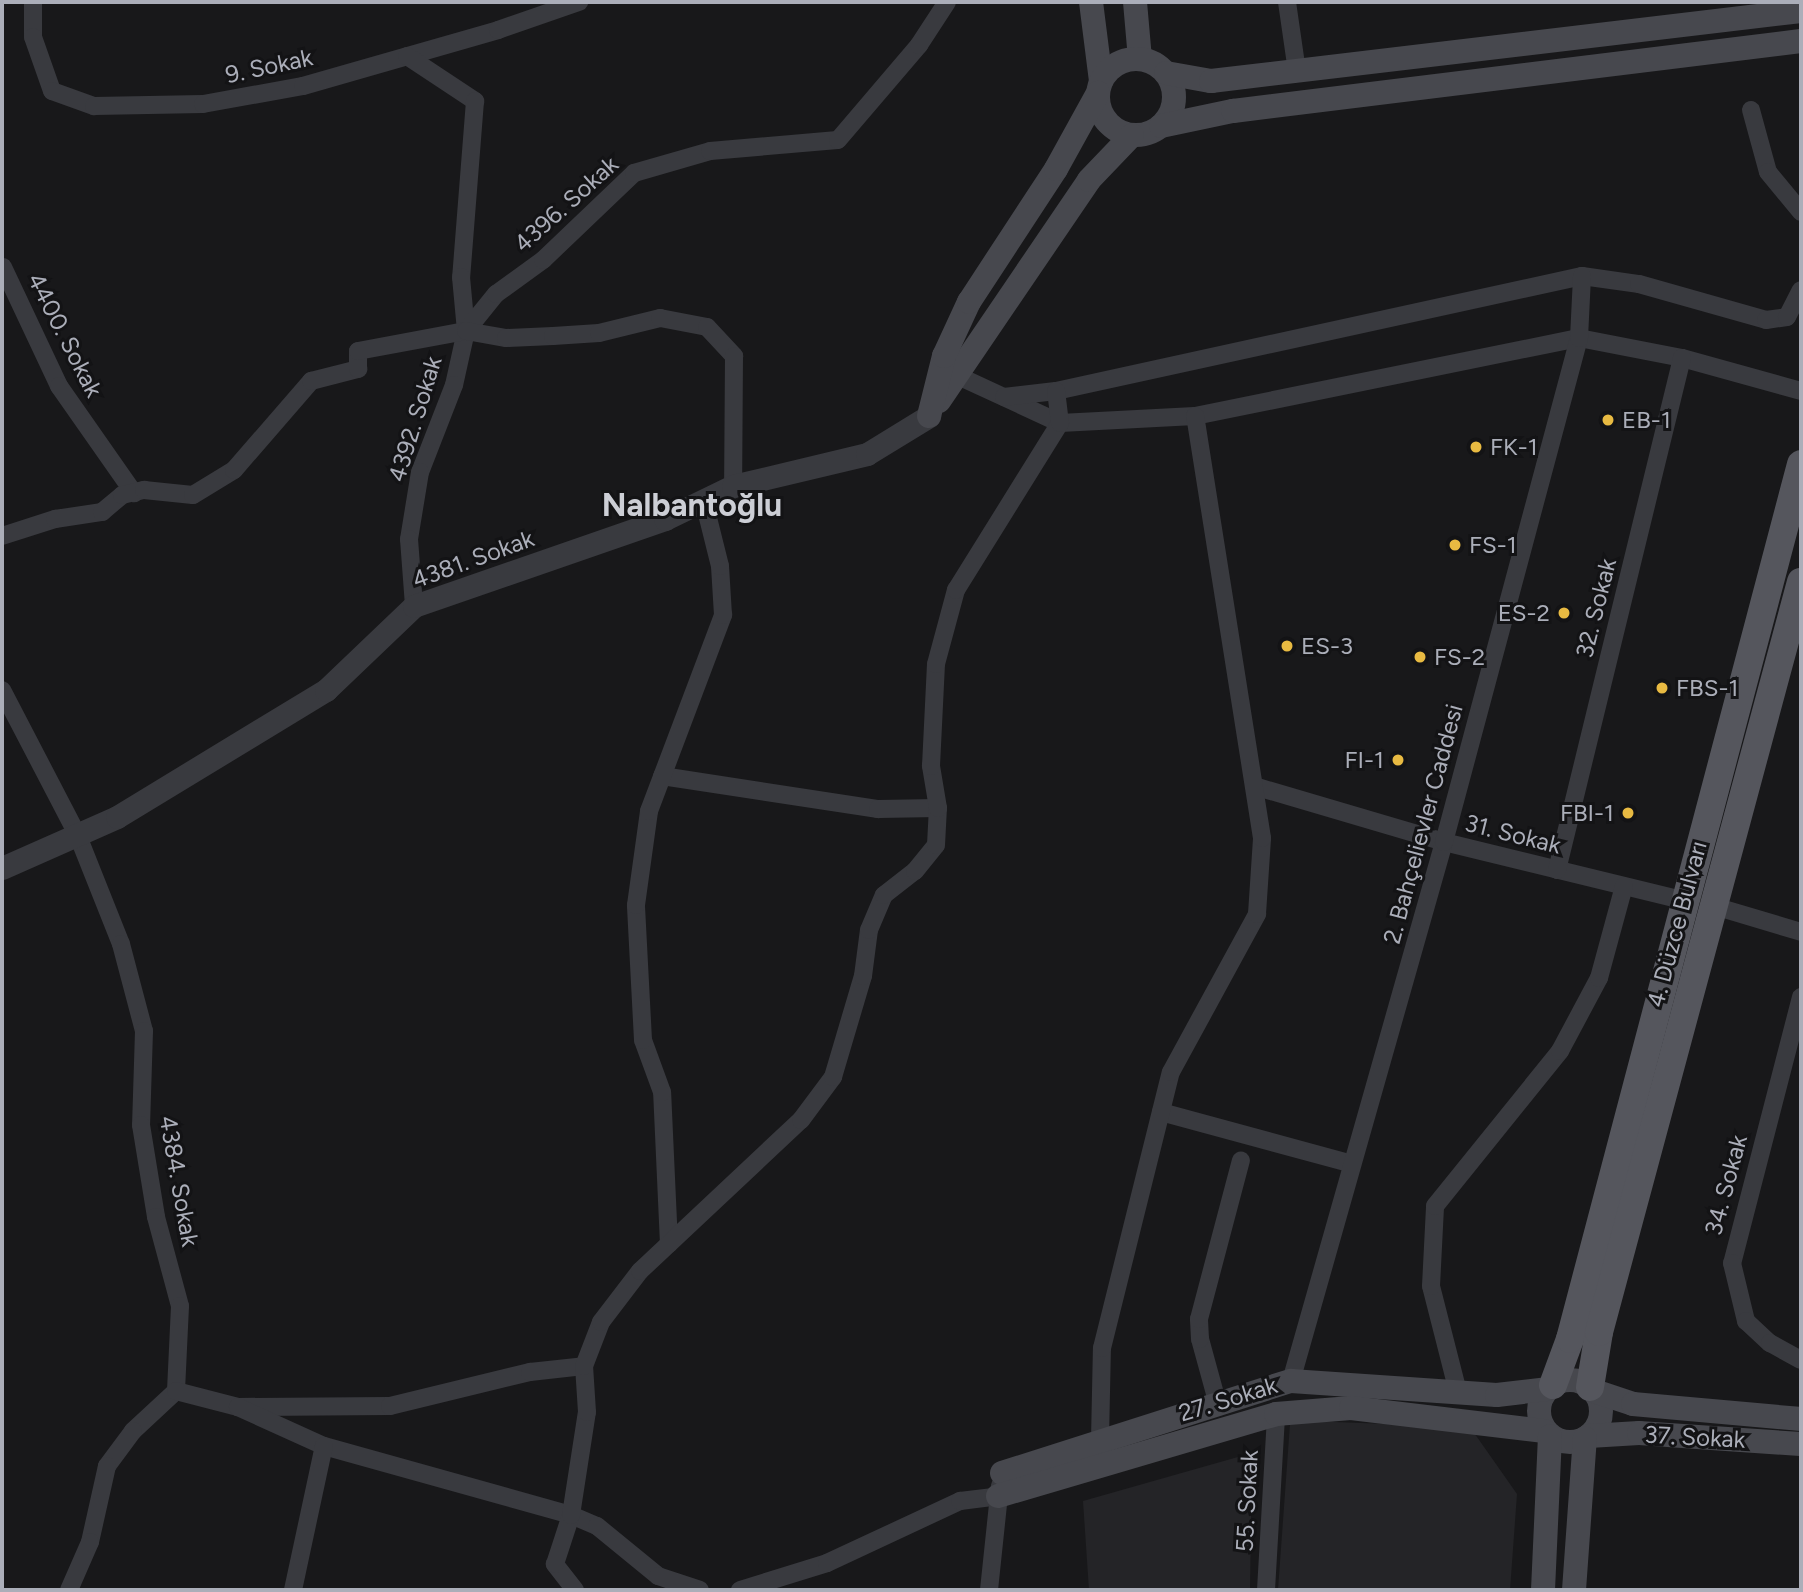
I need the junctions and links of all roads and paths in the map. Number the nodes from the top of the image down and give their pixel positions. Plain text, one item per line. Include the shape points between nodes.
1 (33, 2) edge
2 (579, 2) edge
3 (947, 2) edge
4 (1091, 2) edge
5 (1135, 2) edge
6 (1287, 2) edge
7 (1801, 11) edge
8 (1801, 41) edge
9 (407, 56) junction
10 (1140, 59) junction
11 (1297, 71) junction
12 (1166, 73) junction
13 (1100, 87) junction
14 (1751, 110) dead end
15 (1161, 127) junction
16 (1132, 135) junction
17 (1801, 212) edge
18 (4, 267) dead end
19 (1582, 276) junction
20 (1801, 290) edge
21 (466, 331) junction
22 (1579, 338) junction
23 (1682, 358) junction
24 (950, 366) junction
25 (1056, 391) junction
26 (1801, 391) edge
27 (1004, 397) junction
28 (929, 416) joint
29 (1195, 416) junction
30 (1060, 423) junction
31 (1801, 464) edge
32 (733, 485) junction
33 (134, 493) junction
34 (704, 502) junction
35 (2, 536) edge
36 (1801, 582) edge
37 (414, 606) junction
38 (4, 697) edge
39 (662, 776) junction
40 (1254, 786) junction
41 (938, 807) junction
42 (78, 836) junction
43 (1444, 842) junction
44 (2, 868) edge
45 (1558, 870) junction
46 (1624, 886) junction
47 (1682, 900) junction
48 (1714, 906) junction
49 (1801, 932) edge
50 (1801, 997) edge
51 (1161, 1112) junction
52 (1241, 1160) dead end
53 (1352, 1164) junction
54 (669, 1244) junction
55 (1801, 1360) edge
56 (584, 1366) junction
57 (1291, 1381) junction
58 (1550, 1387) junction
59 (1592, 1389) junction
60 (176, 1391) junction
61 (1458, 1392) junction
62 (1217, 1401) junction
63 (238, 1407) junction
64 (1701, 1410) junction
65 (1276, 1414) junction
66 (1800, 1414) edge
67 (1548, 1433) junction
68 (1587, 1437) junction
69 (1699, 1437) junction
70 (1100, 1440) junction
71 (1801, 1444) edge
72 (324, 1446) junction
73 (1000, 1485) junction
74 (571, 1515) junction
75 (69, 1590) edge
76 (293, 1590) edge
77 (575, 1590) edge
78 (700, 1590) edge
79 (740, 1590) edge
80 (989, 1590) edge
81 (1266, 1590) edge
82 (1543, 1590) edge
83 (1574, 1590) edge

1 - 9 street, 9. Sokak via 33,37 52,91 94,106 203,104 303,86
2 - 9 street, 9. Sokak
3 - 21 street, 4396. Sokak via 919,45 838,139 710,151 634,173 544,260 496,294
4 - 13 main road
5 - 10 main road
6 - 11 street
7 - 11 main road
8 - 15 main road via 1233,111
9 - 21 street via 475,101 461,277
10 - 12 main road
10 - 13 main road via 1117,64
11 - 12 main road via 1211,81
12 - 15 main road via 1175,95
13 - 16 main road via 1099,105 1111,125
13 - 24 main road via 1056,169 969,302
14 - 17 street via 1768,172
15 - 16 main road
16 - 24 main road via 1089,180
18 - 33 street, 4400. Sokak via 59,386
19 - 20 street via 1639,284 1766,320 1787,317
19 - 22 street, 2. Bahçelievler Caddesi
19 - 25 street
21 - 32 street via 506,338 599,333 660,318 707,327 734,356
21 - 33 street via 358,351 358,369 311,381 234,470 193,495
21 - 37 street, 4392. Sokak via 454,385 421,472 409,539
22 - 23 street
22 - 29 street
22 - 43 street, 2. Bahçelievler Caddesi
23 - 26 street
23 - 45 street, 32. Sokak
24 - 27 street
24 - 28 main road
25 - 27 street
25 - 30 street
27 - 30 street
28 - 32 street, 4381. Sokak via 867,454
29 - 30 street
29 - 40 street
30 - 41 street via 956,590 936,664 931,766
31 - 47 main road, 4. Düzce Bulvarı
32 - 34 street, 4381. Sokak
33 - 35 street via 122,495 102,512 55,519
34 - 37 street, 4381. Sokak
34 - 39 street via 720,566 723,615
36 - 48 main road, 4. Düzce Bulvarı
37 - 42 street, 4381. Sokak via 326,690
38 - 42 street, 4384. Sokak
39 - 41 street via 878,809
39 - 54 street via 649,811 636,905 643,1040 662,1092
40 - 43 street, 31. Sokak
40 - 51 street via 1262,838 1256,915 1171,1072
41 - 54 street via 936,845 915,871 884,895 869,930 863,976 833,1077 801,1120
42 - 44 street, 4381. Sokak
42 - 60 street, 4384. Sokak via 121,944 144,1031 141,1125 156,1217 180,1306
43 - 45 street, 31. Sokak
43 - 53 street, 2. Bahçelievler Caddesi
45 - 46 street, 31. Sokak
46 - 47 street, 31. Sokak
46 - 61 street via 1599,978 1560,1051 1435,1206 1431,1286
47 - 58 main road, 4. Düzce Bulvarı via 1570,1339
48 - 49 street
48 - 59 main road, 4. Düzce Bulvarı via 1599,1332
50 - 55 street, 34. Sokak via 1731,1263 1746,1321 1770,1343
51 - 53 street
51 - 70 street via 1102,1348
52 - 62 street via 1199,1319
53 - 57 street, 2. Bahçelievler Caddesi
54 - 56 street via 640,1271 601,1322
56 - 63 street via 530,1372 390,1406
56 - 74 street via 587,1412
57 - 61 main road, 27. Sokak
57 - 62 main road, 27. Sokak
58 - 59 main road via 1572,1380
58 - 61 main road, 27. Sokak via 1497,1395
58 - 67 main road via 1539,1405
59 - 64 main road via 1633,1404
59 - 68 main road via 1600,1419
60 - 63 street
60 - 75 street via 133,1431 107,1466 90,1542
62 - 70 main road, 27. Sokak
63 - 72 street
64 - 66 main road
64 - 69 main road
65 - 67 main road via 1351,1408
65 - 73 main road
65 - 81 street, 55. Sokak
67 - 68 main road via 1571,1443
67 - 82 main road
68 - 69 main road, 37. Sokak
68 - 83 main road
69 - 71 main road, 37. Sokak
70 - 73 main road, 27. Sokak
72 - 74 street
72 - 76 street
73 - 79 street via 827,1563
73 - 80 street
74 - 77 street via 555,1564
74 - 78 street via 597,1526 658,1576

